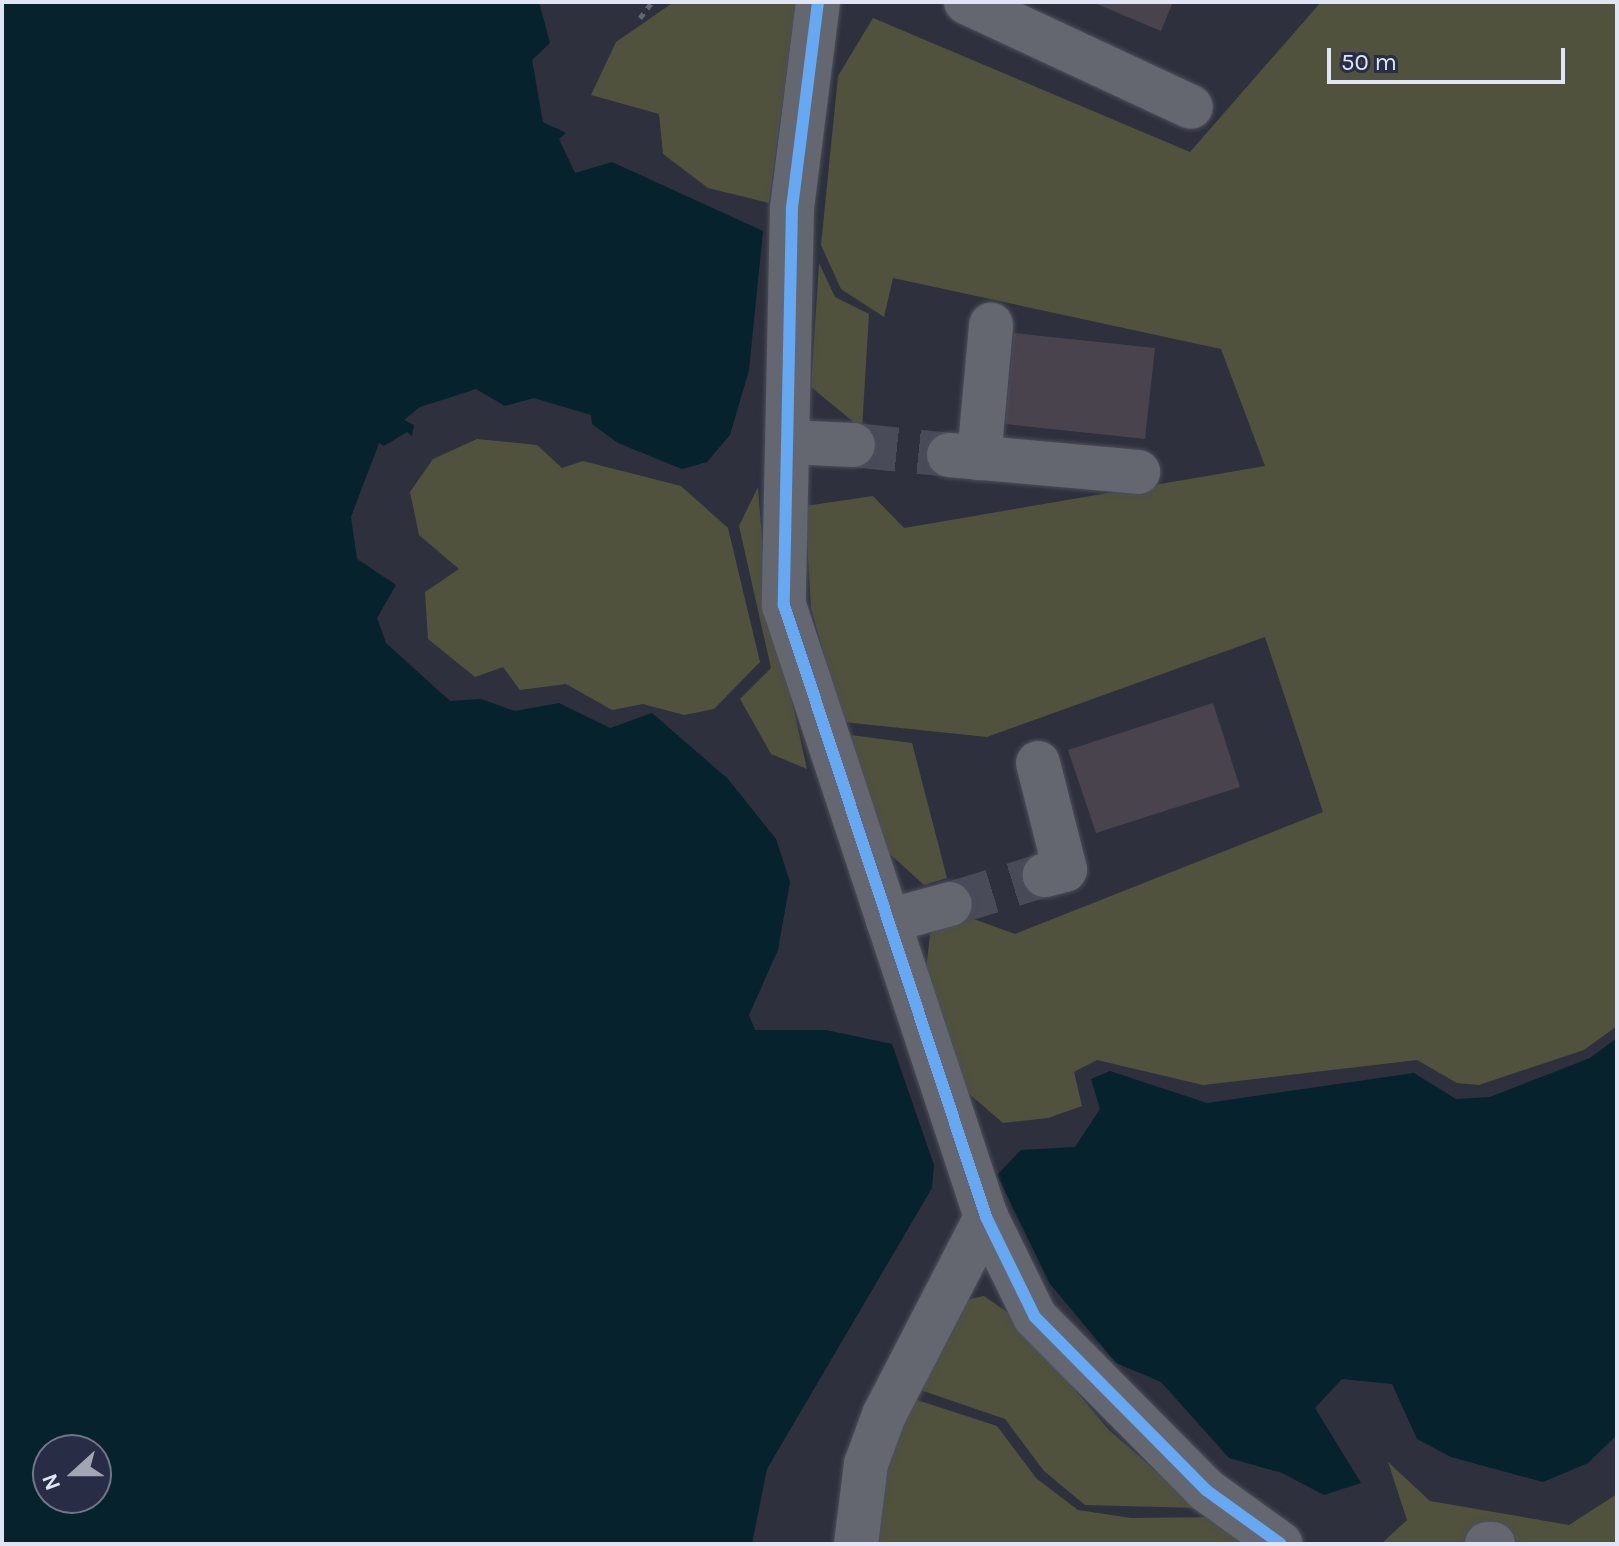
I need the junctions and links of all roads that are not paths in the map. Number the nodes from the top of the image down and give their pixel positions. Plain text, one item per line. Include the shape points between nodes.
1 (818, 2) edge
2 (966, 2) edge
3 (1191, 107) dead end
4 (991, 325) dead end
5 (788, 442) junction
6 (853, 445) tunnel mouth
7 (1138, 472) dead end
8 (1038, 763) dead end
9 (1045, 875) tunnel mouth
10 (950, 904) tunnel mouth
11 (888, 921) junction
12 (986, 1217) junction
13 (856, 1544) edge
14 (1281, 1544) edge

1 - 5 street via 792,207
2 - 3 street
4 - 7 street via 964,456
5 - 6 street
5 - 11 street via 784,605
8 - 9 street via 1065,870
10 - 11 street
11 - 12 street
12 - 13 street via 884,1415 866,1464
12 - 14 street via 1035,1317 1206,1490

